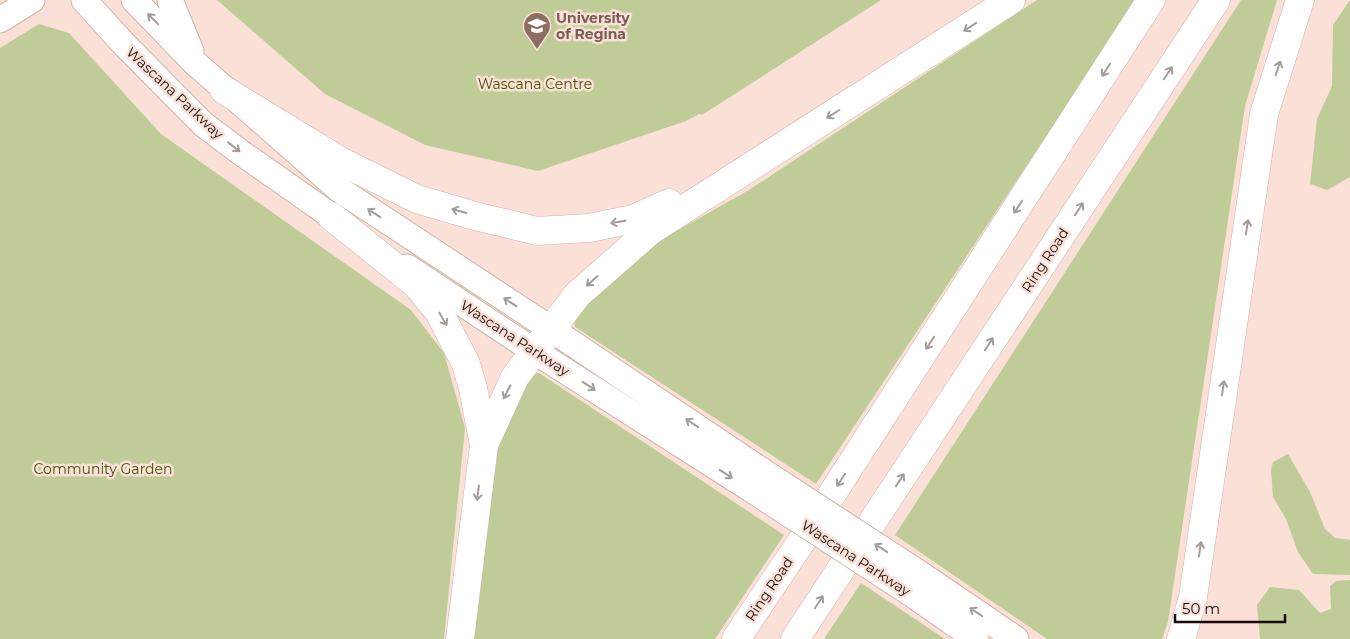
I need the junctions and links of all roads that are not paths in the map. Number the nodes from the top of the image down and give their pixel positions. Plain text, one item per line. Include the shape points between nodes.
1 (5, 0) edge
2 (32, 0) edge
3 (84, 0) edge
4 (134, 0) edge
5 (170, 0) edge
6 (1011, 0) edge
7 (1151, 0) edge
8 (1216, 0) edge
9 (1300, 0) edge
10 (0, 5) edge
11 (0, 20) edge
12 (195, 63) junction
13 (224, 90) junction
14 (759, 161) junction
15 (331, 216) junction
16 (551, 328) junction
17 (534, 351) junction
18 (484, 445) junction
19 (755, 479) junction
20 (832, 494) dead end
21 (873, 521) dead end
22 (802, 539) dead end
23 (843, 566) dead end
24 (916, 584) junction
25 (1192, 597) junction
26 (460, 639) edge
27 (736, 639) edge
28 (795, 639) edge
29 (976, 639) edge
30 (1016, 639) edge
31 (1181, 639) edge
32 (1192, 639) edge

1 - 10 main road
2 - 11 main road
3 -> 15 main road, Wascana Parkway via 204,124
12 -> 4 main road, Wascana Parkway
5 - 12 main road
6 -> 14 highway
7 -> 20 highway
21 -> 8 highway, Ring Road
25 -> 9 highway via 1264,114
12 - 13 main road, Wascana Parkway
14 -> 13 highway via 634,220 589,228 537,231 416,199 342,162
16 -> 13 main road, Wascana Parkway via 340,190
14 -> 16 highway via 650,231 577,295
15 - 17 main road, Wascana Parkway
15 -> 18 highway via 417,285 439,312 466,364
16 - 17 highway
19 -> 16 main road, Wascana Parkway
17 -> 18 highway via 515,377
17 -> 19 main road, Wascana Parkway
18 -> 26 highway
19 - 24 main road, Wascana Parkway, bridge
22 - 27 highway, Ring Road
28 -> 23 highway
24 - 29 main road, Wascana Parkway
30 -> 24 main road, Wascana Parkway
25 - 31 highway
25 - 32 highway

